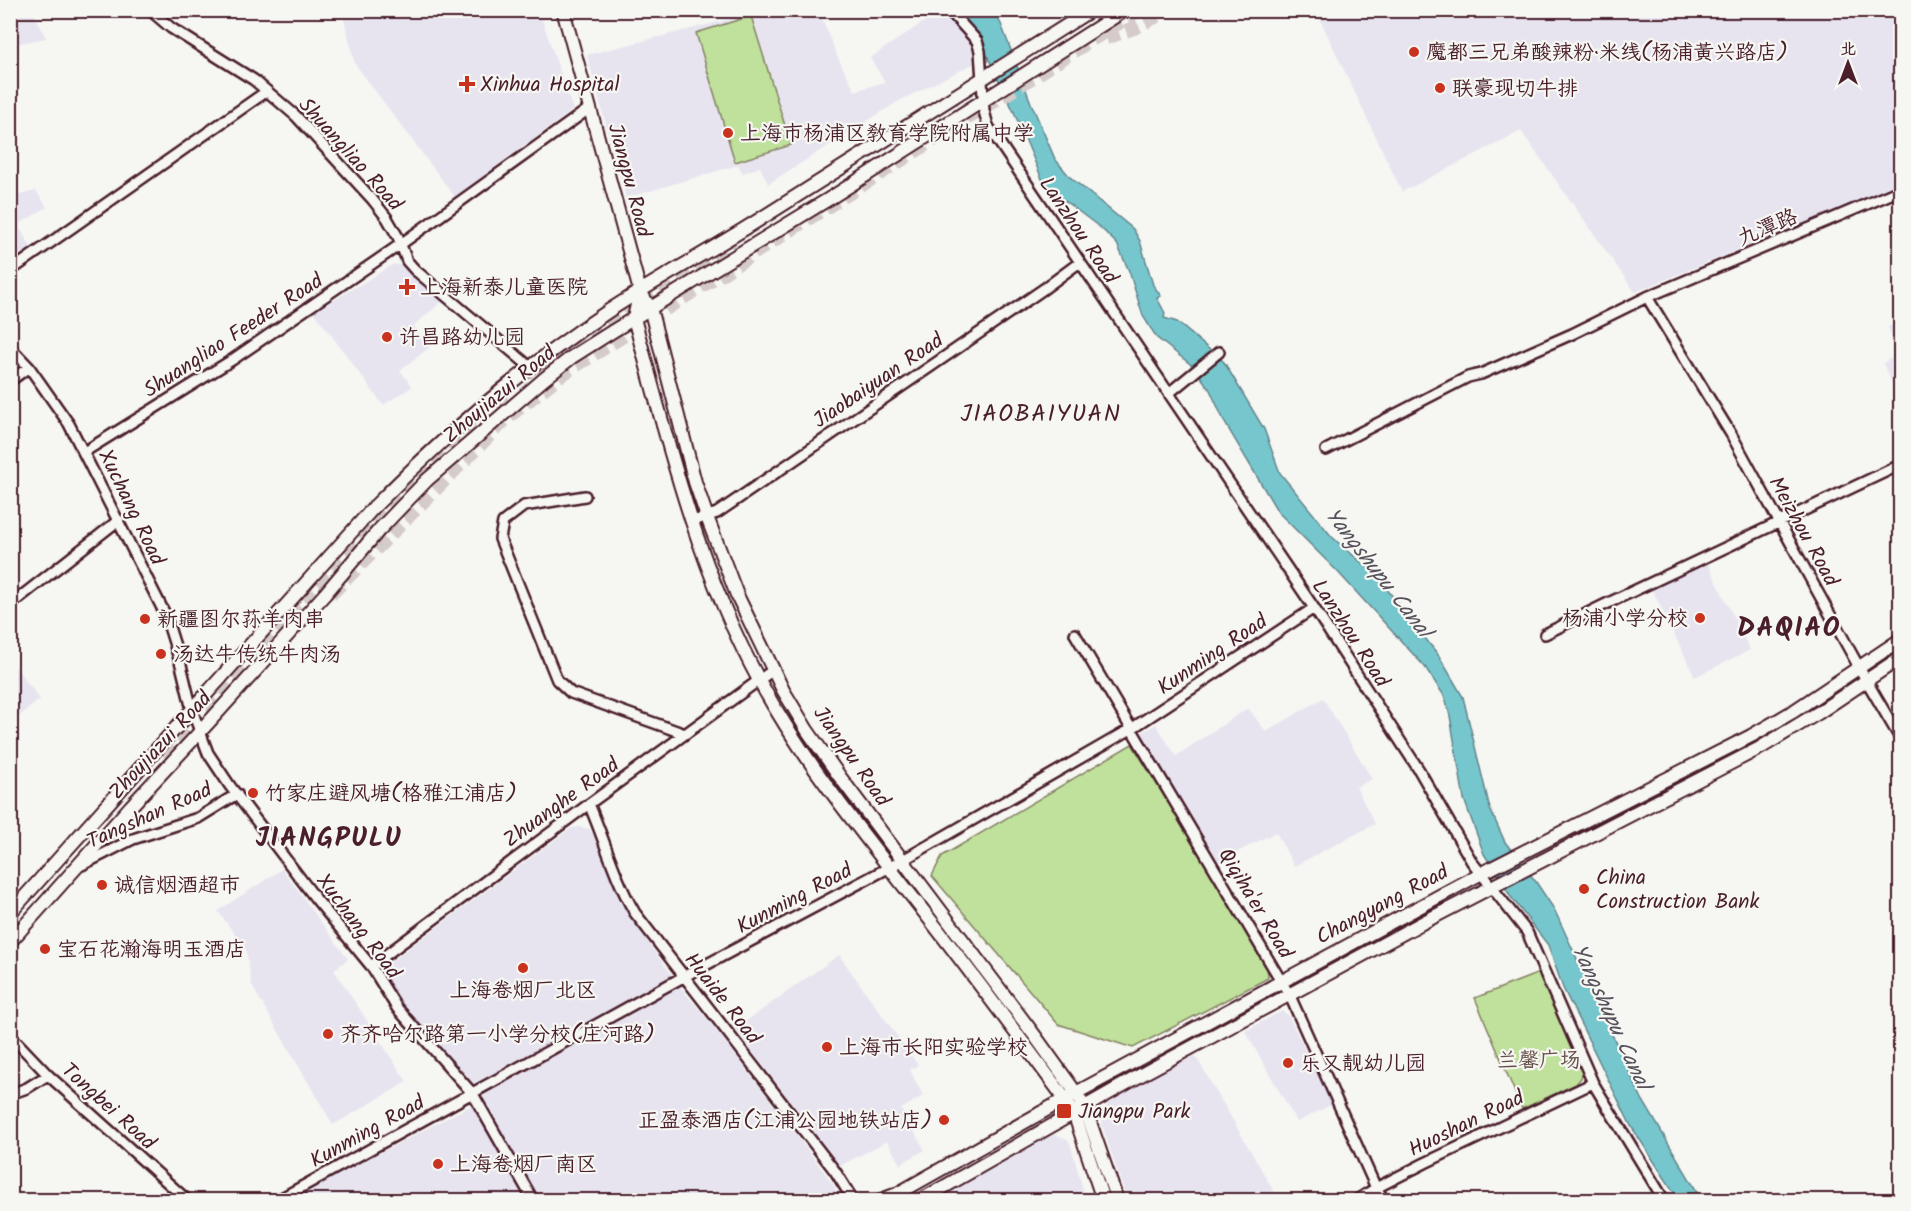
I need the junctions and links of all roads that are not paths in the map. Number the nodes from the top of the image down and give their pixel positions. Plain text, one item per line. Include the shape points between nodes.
1 (150, 10) edge
2 (563, 10) edge
3 (950, 10) edge
4 (1091, 10) edge
5 (1125, 10) edge
6 (988, 74) junction
7 (267, 91) junction
8 (983, 101) junction
9 (590, 108) junction
10 (1900, 190) edge
11 (401, 244) junction
12 (1080, 262) junction
13 (10, 271) edge
14 (640, 291) junction
15 (1647, 297) junction
16 (650, 308) junction
17 (634, 318) junction
18 (10, 347) edge
19 (1219, 352) dead end
20 (529, 366) junction
21 (29, 367) junction
22 (10, 381) edge
23 (1169, 393) junction
24 (1326, 450) dead end
25 (84, 452) junction
26 (1900, 465) edge
27 (585, 496) dead end
28 (707, 517) junction
29 (119, 520) junction
30 (693, 521) junction
31 (1779, 523) junction
32 (10, 604) edge
33 (1314, 608) junction
34 (1076, 634) dead end
35 (1545, 634) dead end
36 (1900, 640) edge
37 (1900, 658) edge
38 (1859, 667) junction
39 (773, 670) junction
40 (759, 680) junction
41 (1866, 680) junction
42 (192, 710) junction
43 (1131, 729) junction
44 (199, 733) junction
45 (685, 734) junction
46 (1900, 738) edge
47 (237, 794) junction
48 (589, 804) junction
49 (903, 860) junction
50 (889, 867) junction
51 (75, 869) junction
52 (1480, 874) junction
53 (1490, 887) junction
54 (10, 913) edge
55 (10, 942) edge
56 (371, 966) junction
57 (683, 977) junction
58 (1281, 981) junction
59 (1290, 996) junction
60 (10, 1035) edge
61 (48, 1075) junction
62 (1593, 1083) junction
63 (10, 1094) edge
64 (473, 1094) junction
65 (1071, 1096) junction
66 (1079, 1111) junction
67 (1376, 1188) junction
68 (187, 1200) edge
69 (278, 1200) edge
70 (533, 1200) edge
71 (853, 1200) edge
72 (881, 1200) edge
73 (921, 1200) edge
74 (1103, 1200) edge
75 (1117, 1200) edge
76 (1357, 1200) edge
77 (1384, 1200) edge
78 (1664, 1200) edge

1 - 7 street, Shuangliao Road
2 - 9 main road, Jiangpu Road
3 - 6 street, Lanzhou Road via 977,41
4 - 6 main road, Zhoujiazui Road
5 - 8 main road, Zhoujiazui Road
6 - 8 street, Lanzhou Road
6 - 14 main road, Zhoujiazui Road
7 - 11 street, Shuangliao Road via 296,116 372,199
7 - 13 street
8 - 12 street, Lanzhou Road via 988,126
8 - 16 main road, Zhoujiazui Road
9 - 11 street, Shuangliao Feeder Road
9 - 14 main road, Jiangpu Road
10 - 15 street, 九潭路
11 - 20 street, Shuangliao Road via 415,270
11 - 25 street, Shuangliao Feeder Road via 232,360
12 - 23 street, Lanzhou Road
12 - 28 street, Jiaobaiyuan Road
14 - 16 main road, Jiangpu Road
14 - 17 main road, Jiangpu Road
14 - 20 main road, Zhoujiazui Road
15 - 24 street, 九潭路 via 1572,334 1467,377
15 - 31 street, Meizhou Road
16 - 17 main road, Zhoujiazui Road
16 - 28 main road, Jiangpu Road
17 - 30 main road, Jiangpu Road
17 - 44 main road, Zhoujiazui Road via 572,357 427,480
18 - 21 street, Xuchang Road
19 - 23 street
20 - 42 main road, Zhoujiazui Road via 467,418 374,507
21 - 22 street
21 - 25 street, Xuchang Road via 55,401
23 - 33 street, Lanzhou Road
25 - 29 street, Xuchang Road
26 - 31 street
27 - 45 street via 524,506 503,522 500,540 557,680 571,693
28 - 30 street, Jiaobaiyuan Road
28 - 39 main road, Jiangpu Road via 737,595
29 - 32 street
29 - 42 street, Xuchang Road via 165,614
30 - 40 main road, Jiangpu Road via 719,594
31 - 35 street
31 - 38 street, Meizhou Road
33 - 43 street, Kunming Road
33 - 52 street, Lanzhou Road via 1419,770
34 - 43 street, Qiqiha'er Road
36 - 38 main road, Changyang Road
37 - 41 main road, Changyang Road
38 - 41 street, Meizhou Road
38 - 52 main road, Changyang Road via 1750,736
39 - 40 street, Zhuanghe Road
39 - 49 main road, Jiangpu Road via 826,759
40 - 45 street, Zhuanghe Road
40 - 50 main road, Jiangpu Road via 825,785
41 - 46 street, Meizhou Road
41 - 53 main road, Changyang Road via 1760,748
42 - 44 street, Xuchang Road
42 - 54 main road, Zhoujiazui Road
43 - 49 street, Kunming Road
43 - 58 street, Qiqiha'er Road
44 - 47 street, Xuchang Road
44 - 51 main road, Zhoujiazui Road
45 - 48 street, Zhuanghe Road
47 - 51 street, Tangshan Road via 198,818 133,839
47 - 56 street, Xuchang Road
48 - 56 street, Zhuanghe Road
48 - 57 street, Huaide Road via 622,891
49 - 50 street, Kunming Road
49 - 65 main road, Jiangpu Road via 1035,1036
50 - 57 street, Kunming Road
50 - 65 main road, Jiangpu Road
51 - 55 main road, Zhoujiazui Road
52 - 53 street, Lanzhou Road
52 - 58 main road, Changyang Road
53 - 59 main road, Changyang Road
53 - 62 street, Lanzhou Road via 1527,932
56 - 64 street, Xuchang Road via 397,1008
57 - 64 street, Kunming Road
57 - 71 street, Huaide Road
58 - 59 street, Qiqiha'er Road
58 - 65 main road, Changyang Road
59 - 66 main road, Changyang Road
59 - 67 street, Qiqiha'er Road
60 - 61 street, Tongbei Road
61 - 63 street
61 - 68 street, Tongbei Road
62 - 67 street, Huoshan Road
62 - 78 street, Lanzhou Road
64 - 69 street, Kunming Road
64 - 70 street, Xuchang Road
65 - 66 main road, Jiangpu Road
65 - 72 main road, Changyang Road
66 - 73 main road, Changyang Road
66 - 74 main road, Jiangpu Road
66 - 75 main road, Jiangpu Road
67 - 76 street, Huoshan Road
67 - 77 street, Qiqiha'er Road

